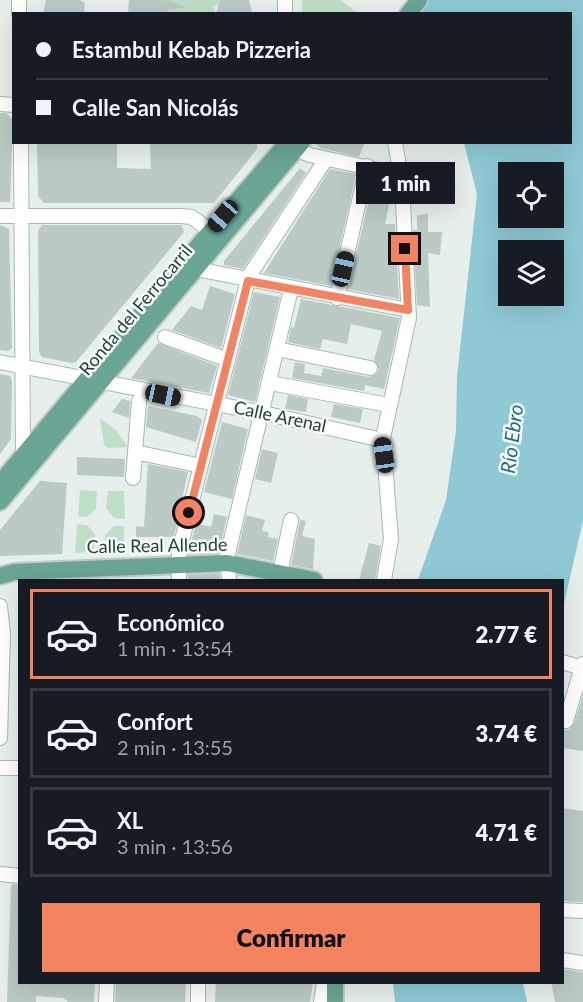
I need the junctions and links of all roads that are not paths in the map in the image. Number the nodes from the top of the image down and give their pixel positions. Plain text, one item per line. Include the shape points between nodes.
1 (419, 0) edge
2 (410, 12) edge
3 (21, 144) edge
4 (395, 144) edge
5 (291, 145) edge
6 (326, 159) junction
7 (367, 166) junction
8 (402, 175) junction
9 (0, 216) edge
10 (21, 216) junction
11 (215, 235) junction
12 (195, 269) junction
13 (248, 281) junction
14 (291, 289) junction
15 (337, 298) junction
16 (408, 310) junction
17 (165, 337) dead end
18 (277, 349) junction
19 (228, 360) junction
20 (0, 362) edge
21 (22, 367) junction
22 (369, 368) dead end
23 (94, 381) junction
24 (270, 383) junction
25 (68, 391) joint
26 (140, 401) dead end
27 (216, 404) junction
28 (383, 404) dead end
29 (263, 413) junction
30 (382, 440) junction
31 (135, 452) junction
32 (23, 455) junction
33 (192, 464) dead end
34 (133, 478) dead end
35 (0, 483) edge
36 (0, 502) edge
37 (291, 520) dead end
38 (228, 568) edge
39 (281, 568) dead end
40 (179, 572) edge
41 (107, 573) edge
42 (0, 576) edge
43 (308, 579) edge
44 (384, 579) edge
45 (0, 606) edge
46 (564, 662) edge
47 (583, 667) edge
48 (566, 721) dead end
49 (0, 738) edge
50 (0, 768) edge
51 (18, 768) edge
52 (0, 874) edge
53 (18, 876) edge
54 (564, 910) edge
55 (583, 911) edge
56 (564, 960) edge
57 (583, 963) edge
58 (107, 984) edge
59 (198, 984) edge
60 (324, 984) edge
61 (335, 984) edge
62 (106, 1002) edge
63 (198, 1002) edge
64 (321, 1002) edge
65 (335, 1002) edge

1 - 2 main road
3 - 10 street
4 - 8 street
5 - 6 street
5 - 11 main road, Ronda del Ferrocarril
6 - 7 street
6 - 13 street
7 - 8 street
7 - 15 street
8 - 16 street
9 - 10 street
10 - 11 street via 181,216 192,218
10 - 21 street
11 - 12 main road, Ronda del Ferrocarril
11 - 23 main road, Ronda del Ferrocarril
12 - 13 street
12 - 23 main road, Ronda del Ferrocarril
13 - 14 street
13 - 19 street
14 - 15 street
14 - 18 street
15 - 16 street
16 - 30 street
17 - 19 street
18 - 22 street
18 - 24 street
19 - 27 street
20 - 21 street, Calle Arenal
21 - 23 street, Calle Arenal
21 - 32 street
23 - 27 street, Calle Arenal
23 - 32 main road, Ronda del Ferrocarril
23 - 36 main road, Ronda del Ferrocarril
24 - 28 street
24 - 29 street
25 - 25 street via 68,383 28,377 31,429 27,435
26 - 31 street
27 - 29 street, Calle Arenal
27 - 40 street
29 - 30 street, Calle Arenal
29 - 38 street
30 - 44 street via 391,539
31 - 33 street
31 - 34 street
32 - 35 main road, Ronda del Ferrocarril
37 - 39 street
40 - 41 main road, Calle Real Allende
40 - 43 main road, Calle Real Allende via 227,563
41 - 42 main road, Calle Real Allende via 14,572
45 - 49 street
46 - 47 street
47 - 48 street
50 - 51 street
52 - 53 street
54 - 55 street
56 - 57 street
58 - 62 street
59 - 63 street
60 - 64 street
61 - 65 main road

